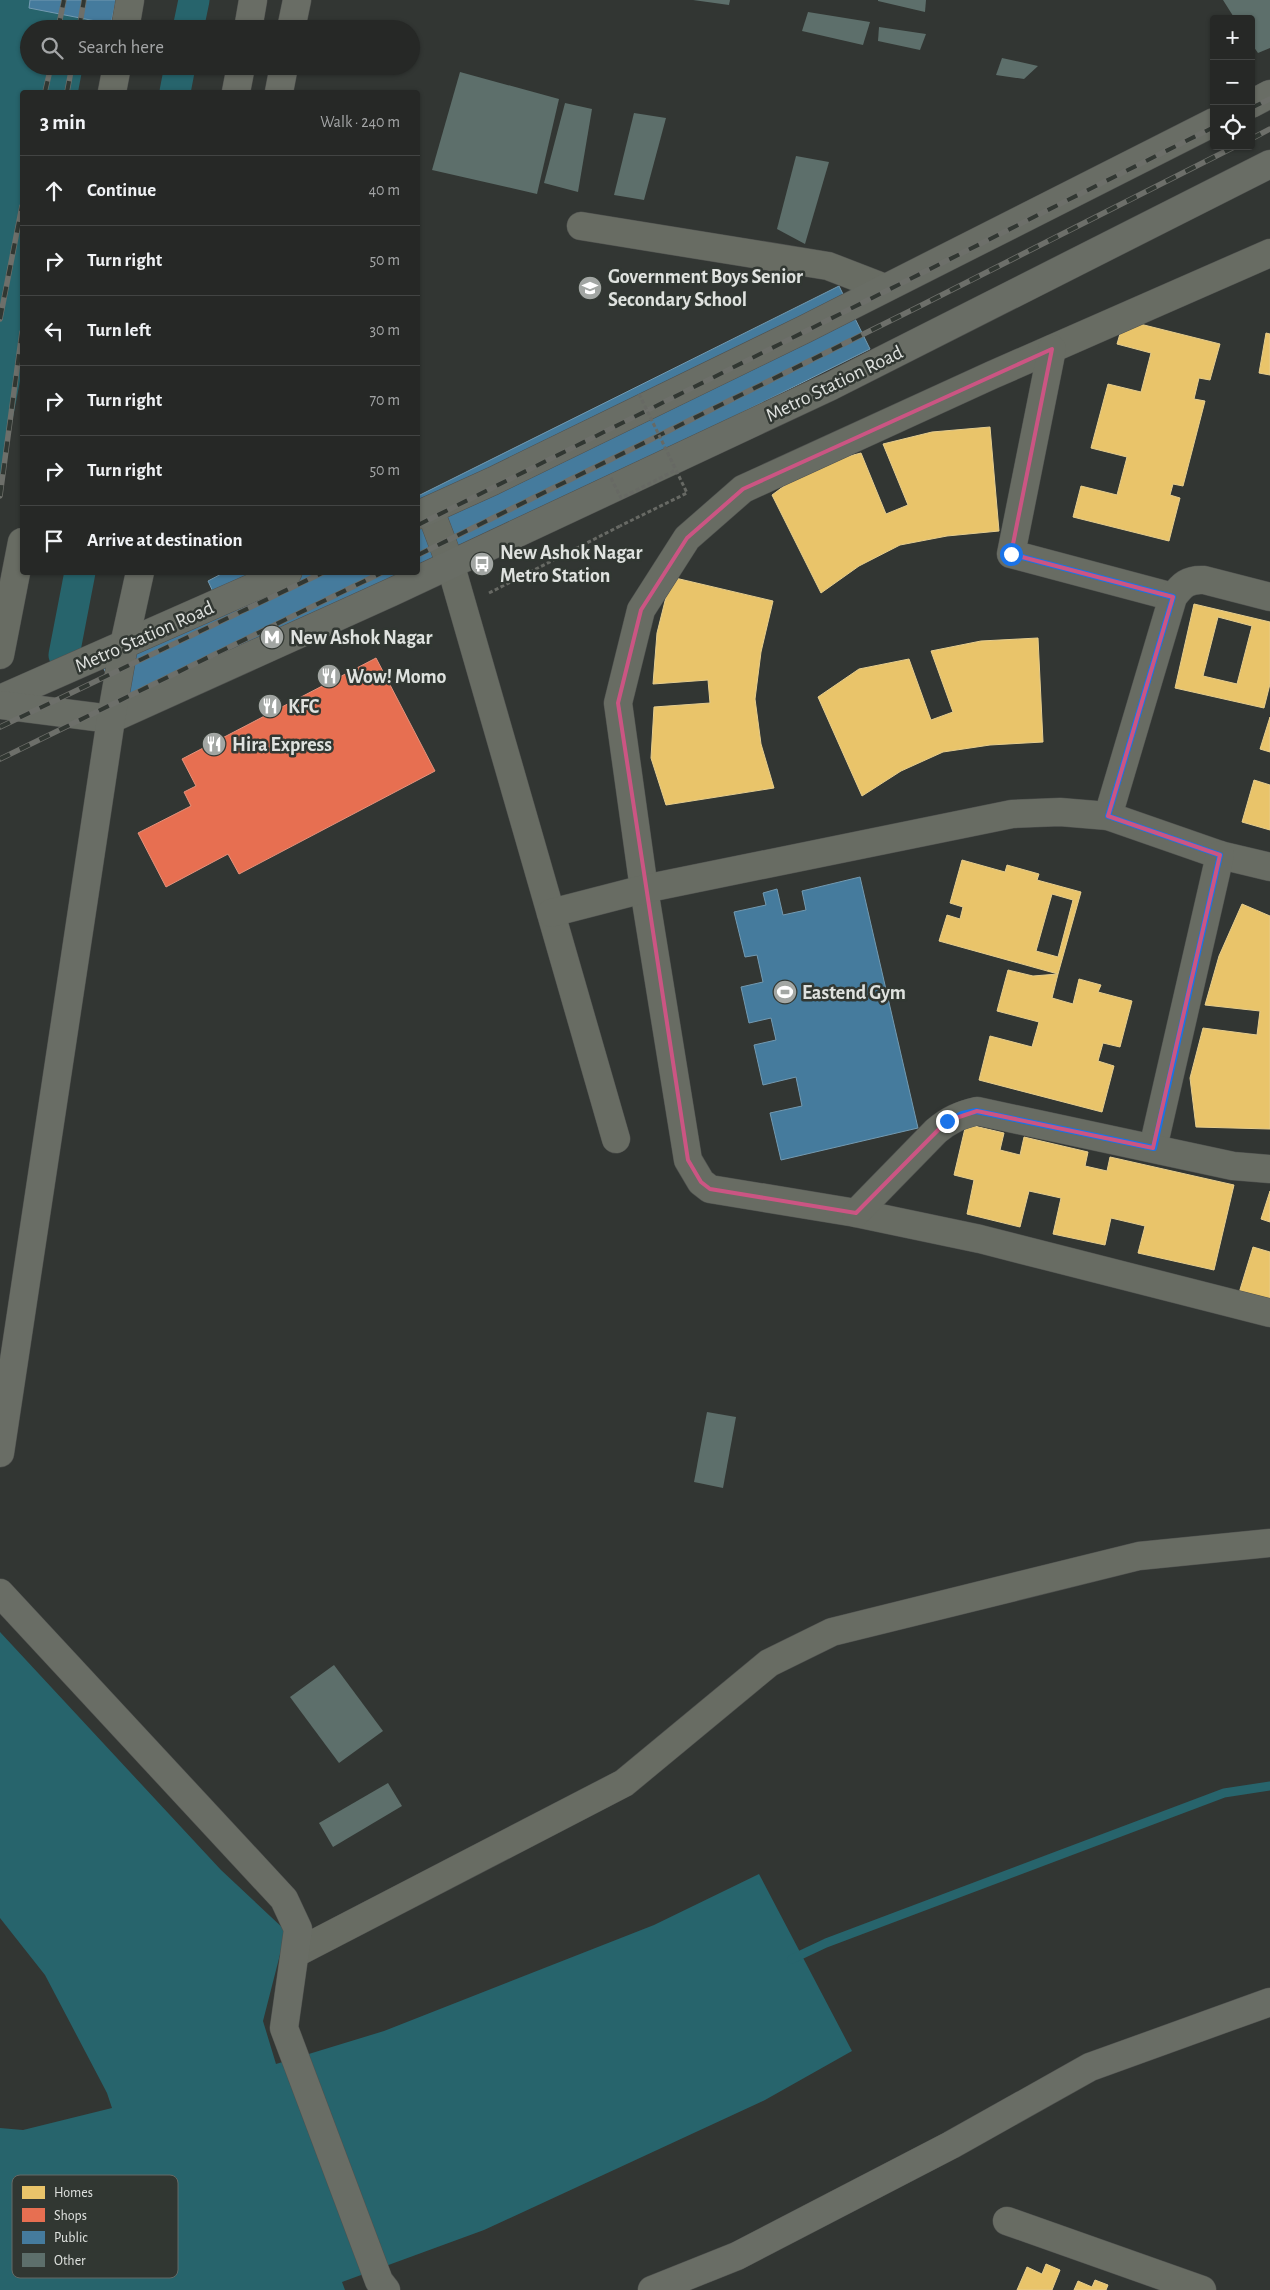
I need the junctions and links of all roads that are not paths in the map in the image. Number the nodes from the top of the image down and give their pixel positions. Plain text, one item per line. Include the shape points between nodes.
1 (130, 0) edge
2 (253, 0) edge
3 (297, 0) edge
4 (127, 20) edge
5 (250, 20) edge
6 (293, 20) edge
7 (115, 75) edge
8 (239, 75) edge
9 (282, 75) edge
10 (112, 90) edge
11 (236, 90) edge
12 (279, 90) edge
13 (1270, 94) edge
14 (1255, 102) edge
15 (1210, 124) edge
16 (1270, 164) edge
17 (581, 226) dead end
18 (1270, 253) edge
19 (884, 288) junction
20 (1052, 349) junction
21 (422, 510) edge
22 (20, 552) edge
23 (450, 563) junction
24 (420, 572) edge
25 (139, 575) edge
26 (281, 575) edge
27 (410, 575) edge
28 (387, 582) edge
29 (1173, 597) junction
30 (1270, 597) edge
31 (124, 645) junction
32 (0, 654) edge
33 (0, 699) edge
34 (0, 705) edge
35 (111, 719) junction
36 (1108, 816) junction
37 (1220, 855) junction
38 (1270, 867) edge
39 (644, 889) junction
40 (551, 913) junction
41 (616, 1139) dead end
42 (1154, 1148) junction
43 (1270, 1169) edge
44 (856, 1213) junction
45 (1270, 1313) edge
46 (0, 1453) edge
47 (1270, 1543) edge
48 (0, 1593) edge
49 (296, 1953) junction
50 (1270, 2002) edge
51 (1007, 2221) dead end
52 (1165, 2284) edge
53 (383, 2285) edge
54 (652, 2290) edge
55 (1202, 2290) edge

1 - 4 street
2 - 5 street
3 - 6 street
7 - 10 street
8 - 11 street
9 - 12 street
13 - 14 street
15 - 19 street
16 - 23 street, Metro Station Road via 831,386
17 - 19 street via 828,266
18 - 20 street
19 - 21 street via 511,472
20 - 29 street via 1011,554
20 - 39 street via 743,489 687,538 641,610 618,703
21 - 23 street
22 - 32 street
23 - 24 street, Metro Station Road
23 - 40 street
25 - 31 street
26 - 31 street, Metro Station Road
27 - 28 street, Metro Station Road
28 - 35 street, Metro Station Road
29 - 30 street via 1181,585 1193,579
29 - 36 street
31 - 33 street, Metro Station Road
31 - 35 street
34 - 35 street
35 - 46 street
36 - 37 street
36 - 39 street via 1060,812 1012,814
37 - 38 street
37 - 42 street
39 - 40 street
39 - 44 street via 688,1160 694,1172 710,1189
40 - 41 street
42 - 43 street via 1233,1166
42 - 44 street via 976,1111 962,1114 936,1130
44 - 45 street via 980,1239
47 - 49 street via 1139,1556 825,1636 769,1663 624,1783
48 - 49 street via 284,1899 298,1928
49 - 53 street via 284,2028
50 - 54 street via 1090,2067 951,2145 737,2256
51 - 52 street
52 - 55 street

